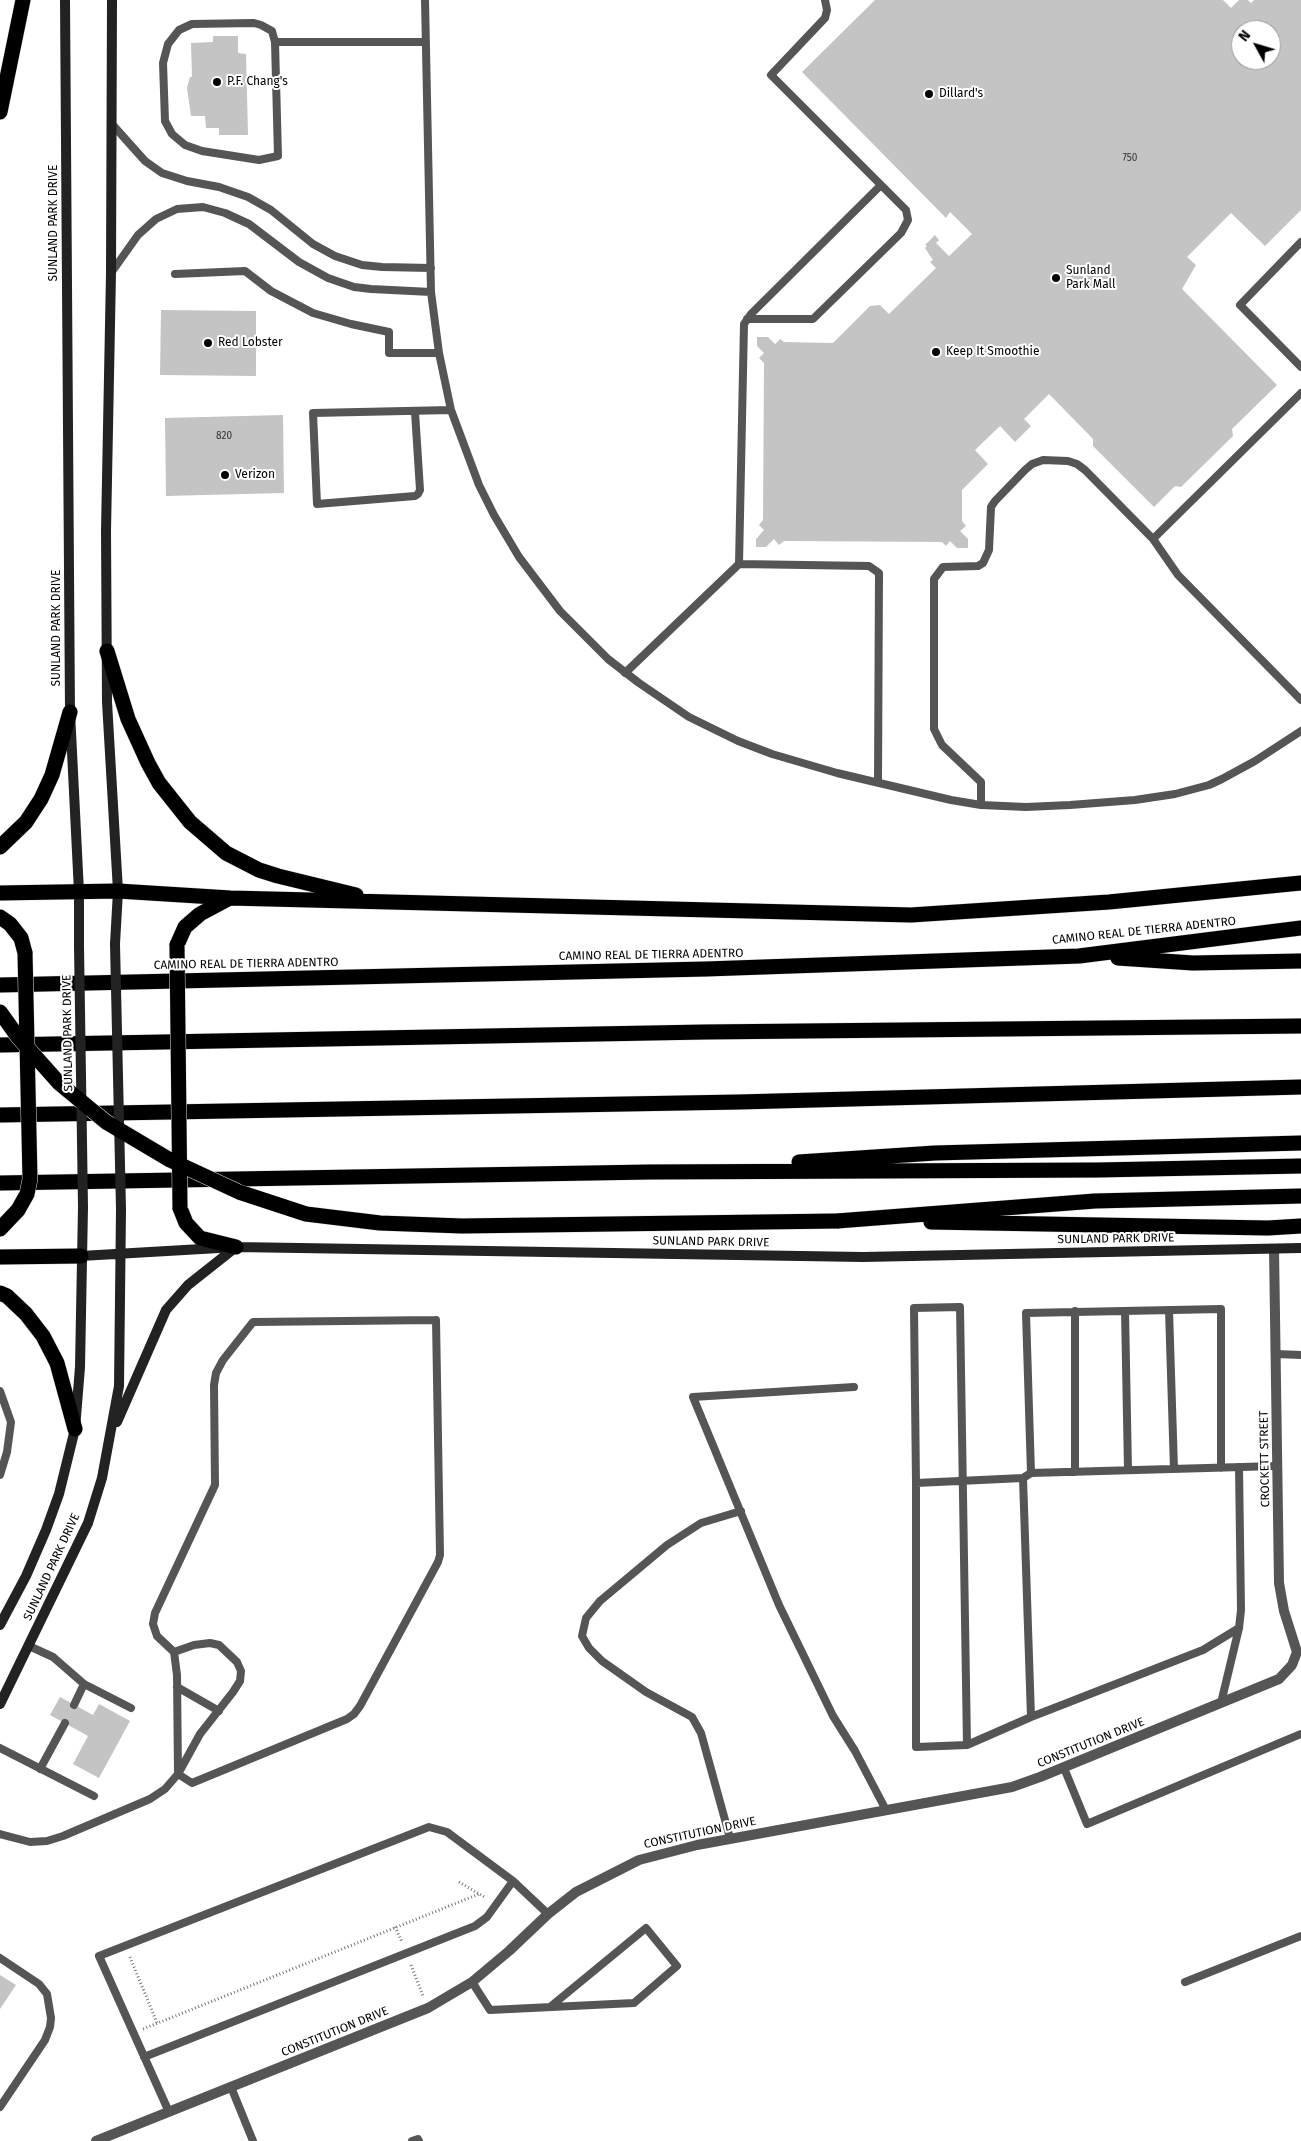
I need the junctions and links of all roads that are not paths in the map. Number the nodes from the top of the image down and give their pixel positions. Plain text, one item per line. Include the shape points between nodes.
1 (24, 0) edge
2 (65, 0) edge
3 (112, 0) edge
4 (425, 0) edge
5 (825, 0) edge
6 (274, 42) junction
7 (426, 42) junction
8 (0, 112) edge
9 (111, 123) junction
10 (881, 185) junction
11 (1301, 242) edge
12 (431, 268) junction
13 (111, 273) junction
14 (175, 274) dead end
15 (431, 292) junction
16 (747, 319) junction
17 (439, 353) junction
18 (1301, 367) edge
19 (1301, 393) edge
20 (451, 410) junction
21 (415, 412) junction
22 (1153, 539) junction
23 (739, 564) junction
24 (107, 651) junction
25 (625, 673) junction
26 (1301, 700) edge
27 (70, 712) junction
28 (1301, 731) edge
29 (878, 782) junction
30 (981, 805) junction
31 (0, 847) edge
32 (1301, 883) edge
33 (118, 891) junction
34 (79, 892) junction
35 (0, 893) edge
36 (230, 898) junction
37 (387, 902) junction
38 (0, 917) edge
39 (1301, 928) edge
40 (1079, 956) junction
41 (1301, 961) edge
42 (0, 985) edge
43 (0, 1012) edge
44 (1301, 1026) edge
45 (0, 1045) edge
46 (1301, 1087) edge
47 (0, 1115) edge
48 (1301, 1143) edge
49 (1301, 1166) edge
50 (650, 1172) junction
51 (0, 1183) edge
52 (1301, 1196) edge
53 (837, 1221) junction
54 (1301, 1226) edge
55 (0, 1229) edge
56 (236, 1247) junction
57 (1301, 1248) edge
58 (1274, 1249) junction
59 (121, 1254) junction
60 (82, 1256) junction
61 (0, 1257) edge
62 (0, 1293) edge
63 (1169, 1310) junction
64 (1125, 1311) junction
65 (1075, 1312) junction
66 (1276, 1354) junction
67 (1301, 1354) edge
68 (854, 1387) dead end
69 (0, 1393) edge
70 (75, 1429) junction
71 (111, 1434) junction
72 (3, 1456) edge
73 (1277, 1466) junction
74 (1239, 1467) junction
75 (1221, 1468) junction
76 (1174, 1469) junction
77 (1128, 1470) junction
78 (1075, 1472) junction
79 (1031, 1473) junction
80 (0, 1475) edge
81 (1023, 1478) junction
82 (964, 1481) junction
83 (916, 1483) junction
84 (740, 1511) junction
85 (0, 1625) edge
86 (1239, 1628) junction
87 (29, 1646) junction
88 (1299, 1651) edge
89 (174, 1652) junction
90 (1292, 1665) joint
91 (84, 1684) junction
92 (177, 1687) junction
93 (1221, 1703) junction
94 (0, 1704) edge
95 (74, 1705) dead end
96 (131, 1708) dead end
97 (219, 1711) junction
98 (1031, 1717) junction
99 (65, 1723) dead end
100 (1301, 1734) edge
101 (967, 1745) junction
102 (0, 1748) edge
103 (1064, 1768) junction
104 (40, 1769) junction
105 (178, 1774) junction
106 (94, 1796) dead end
107 (886, 1810) junction
108 (0, 1834) edge
109 (730, 1838) junction
110 (513, 1881) junction
111 (548, 1914) junction
112 (1301, 1936) edge
113 (0, 1958) edge
114 (472, 1982) junction
115 (1185, 1982) dead end
116 (550, 2007) junction
117 (144, 2057) junction
118 (231, 2087) junction
119 (0, 2107) edge
120 (169, 2112) junction
121 (96, 2141) edge
122 (253, 2141) edge
123 (412, 2141) edge
124 (419, 2141) edge

1 - 8 highway
2 - 27 main road, SUNLAND PARK DRIVE
3 - 9 main road, SUNLAND PARK DRIVE
4 - 7 lane
5 - 10 lane via 825,18 770,75
6 - 6 lane via 278,156 259,160 202,152 185,145 172,134 165,121 162,63 168,44 179,30 192,24 254,23 272,31
6 - 7 lane
7 - 12 lane
9 - 12 lane via 145,161 162,173 248,197 334,256 362,265
9 - 13 main road, SUNLAND PARK DRIVE
10 - 16 lane
10 - 16 lane via 906,210 908,220 901,233 813,319
11 - 18 lane via 1240,305
12 - 15 lane
13 - 15 lane via 138,235 156,219 177,209 203,208 225,213 249,224 299,262 328,278 371,289
13 - 24 main road, SUNLAND PARK DRIVE
14 - 17 lane via 245,271 271,291 313,313 389,332 389,353
15 - 17 lane
16 - 23 lane via 742,332
17 - 20 lane
19 - 22 lane
20 - 21 lane
20 - 25 lane via 479,485 519,557 547,596 591,644
21 - 21 lane via 418,494 317,504 313,413
22 - 26 lane via 1178,575
22 - 30 lane via 1077,464 1043,460 1032,464 995,500 991,507 989,550 983,563 943,567 937,572 932,594 934,729 942,745 981,782
23 - 25 lane
23 - 29 lane via 868,566 879,573
24 - 33 main road, SUNLAND PARK DRIVE
24 - 37 highway via 128,719 148,763 173,802 208,839 244,862 278,876
25 - 29 lane via 689,717 738,741 788,759
27 - 31 highway via 52,775 41,799 26,822
27 - 34 main road, SUNLAND PARK DRIVE
28 - 30 lane via 1228,776 1175,794 1070,805
29 - 30 lane
32 - 37 highway via 1109,902 911,915
33 - 34 highway
33 - 36 highway
33 - 59 main road, SUNLAND PARK DRIVE, bridge via 115,944
34 - 35 highway
34 - 60 main road, SUNLAND PARK DRIVE, bridge
36 - 37 highway
36 - 56 highway, bridge via 200,914 185,927 176,945 180,1208 186,1223 200,1238
38 - 55 highway, bridge via 21,938 25,953 30,1179 27,1194 18,1210
39 - 40 highway, CAMINO REAL DE TIERRA ADENTRO
40 - 41 highway via 1194,963
40 - 42 highway, CAMINO REAL DE TIERRA ADENTRO
43 - 53 highway, bridge via 59,1082 106,1122 178,1164 239,1192 306,1214 380,1223 462,1226
44 - 45 highway via 695,1032
46 - 47 highway via 739,1102
48 - 50 highway via 935,1153
49 - 50 highway
50 - 51 highway
52 - 53 highway via 1095,1201
53 - 54 highway
56 - 58 main road, SUNLAND PARK DRIVE via 863,1257
56 - 59 main road, SUNLAND PARK DRIVE
56 - 71 main road via 188,1286 166,1310
57 - 58 main road, SUNLAND PARK DRIVE
58 - 66 street, CROCKETT STREET
59 - 60 main road, SUNLAND PARK DRIVE
59 - 71 main road, SUNLAND PARK DRIVE via 119,1386
60 - 61 highway
60 - 70 main road, SUNLAND PARK DRIVE
62 - 70 highway via 26,1314 43,1336 57,1363
63 - 64 lane
63 - 75 lane via 1221,1309
63 - 76 lane
64 - 65 lane
64 - 77 lane
65 - 78 lane
65 - 79 lane via 1026,1312
66 - 67 lane
66 - 73 street, CROCKETT STREET
68 - 84 lane via 693,1397
69 - 72 lane via 11,1422
70 - 85 main road, SUNLAND PARK DRIVE via 59,1494 46,1530
71 - 87 main road, SUNLAND PARK DRIVE via 88,1523
72 - 80 lane
73 - 74 lane
73 - 88 street, CROCKETT STREET via 1279,1583 1284,1610
74 - 75 lane
74 - 86 lane
75 - 76 lane
76 - 77 lane
77 - 78 lane
78 - 79 lane
79 - 81 lane
81 - 82 lane
81 - 98 lane
82 - 83 lane
82 - 83 lane via 960,1307 914,1308
82 - 101 lane
83 - 101 lane via 916,1747
84 - 107 lane via 779,1605 833,1716
84 - 109 lane via 702,1523 667,1545 600,1601 586,1618 582,1636 588,1648 602,1661 646,1692 692,1716 701,1733
86 - 93 lane
86 - 98 lane via 1203,1650
87 - 91 lane via 53,1657
87 - 94 main road, SUNLAND PARK DRIVE
88 - 90 street, CROCKETT STREET
89 - 92 lane
89 - 97 lane via 194,1645 218,1645 237,1662 240,1680
89 - 105 lane via 156,1636 153,1624 155,1613 215,1485 214,1385 223,1360 254,1322 436,1320 440,1555 360,1706 347,1719 192,1783
90 - 93 street, CONSTITUTION DRIVE via 1279,1679
91 - 95 lane
91 - 96 lane
92 - 97 lane
92 - 105 lane
93 - 103 street, CONSTITUTION DRIVE
97 - 105 lane via 200,1734
98 - 101 lane
99 - 104 lane
100 - 103 lane via 1087,1824
102 - 104 lane
103 - 107 street, CONSTITUTION DRIVE via 1012,1787
104 - 106 lane
105 - 108 lane via 165,1789 150,1799 63,1836 30,1842
107 - 109 street, CONSTITUTION DRIVE
109 - 111 street, CONSTITUTION DRIVE via 639,1860 576,1892
110 - 111 lane
110 - 117 lane via 487,1917 475,1926
110 - 117 lane via 447,1832 429,1827 99,1956
111 - 114 street, CONSTITUTION DRIVE
112 - 115 lane
113 - 119 lane via 39,1984 47,1994 51,2018 45,2040
114 - 116 lane via 490,2010
114 - 118 street, CONSTITUTION DRIVE via 428,2008
116 - 116 lane via 634,2003 677,1966 646,1928
117 - 120 lane
118 - 120 street, CONSTITUTION DRIVE
118 - 122 lane
120 - 121 street, CONSTITUTION DRIVE
123 - 124 lane

